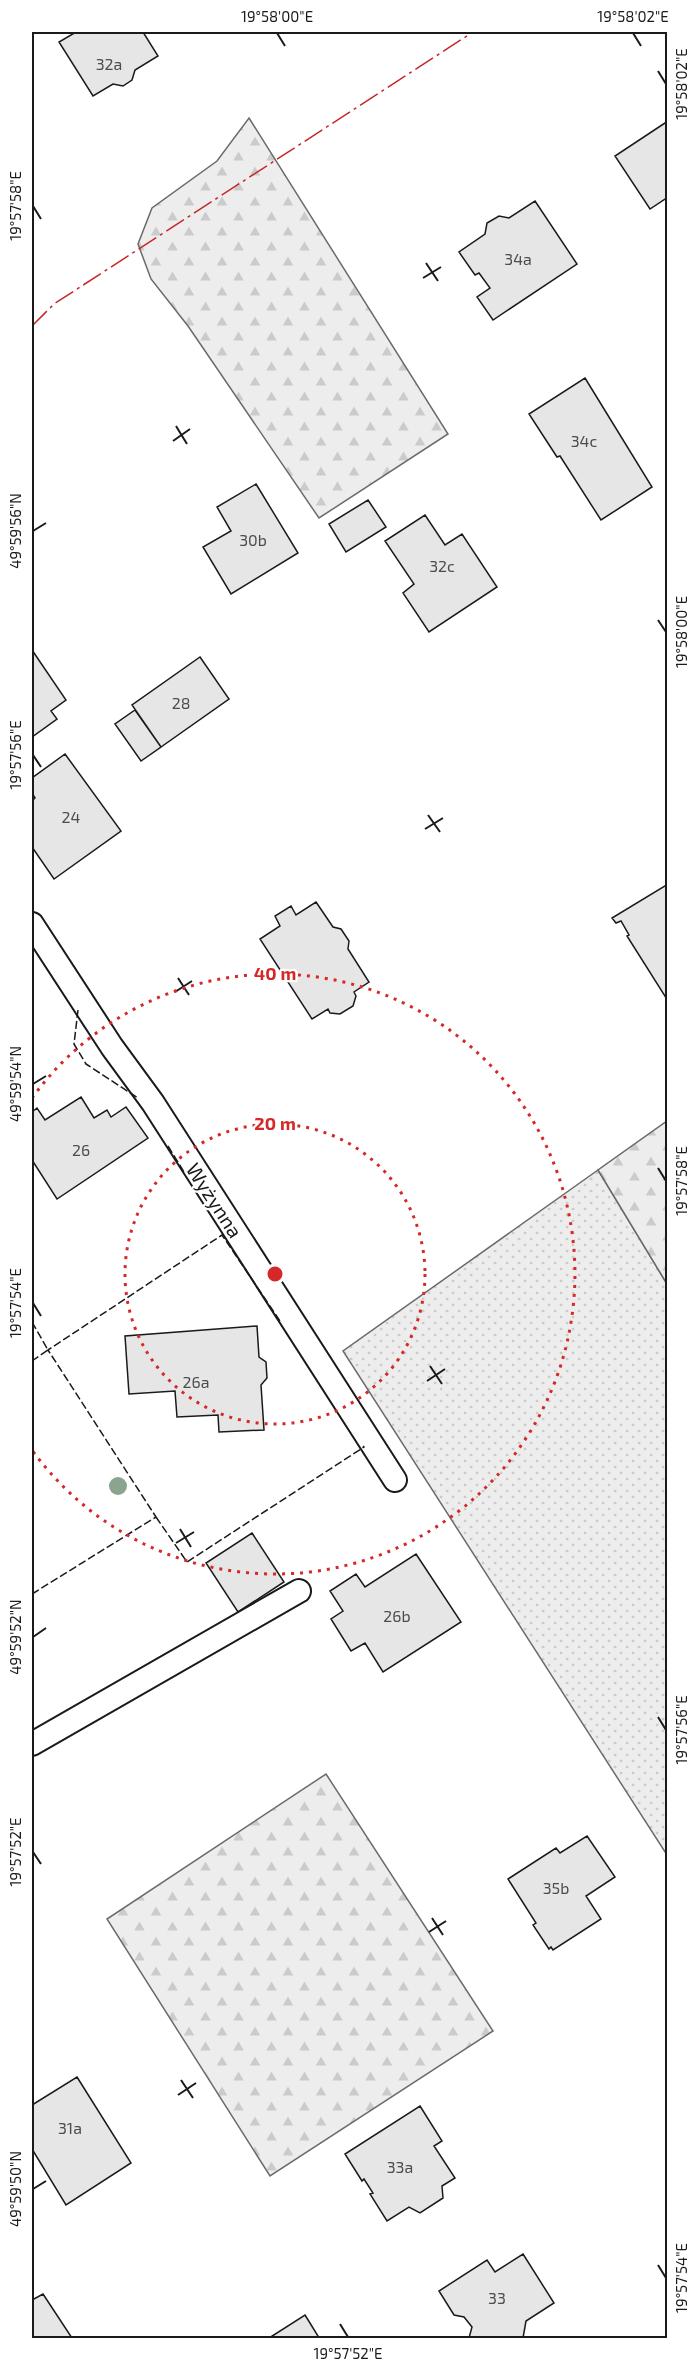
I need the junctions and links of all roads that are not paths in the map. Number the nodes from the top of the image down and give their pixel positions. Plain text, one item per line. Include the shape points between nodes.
1 (32, 924) edge
2 (395, 1480) dead end
3 (299, 1591) dead end
4 (32, 1744) edge

1 - 2 lane, Wyżynna via 153,1103
3 - 4 lane

